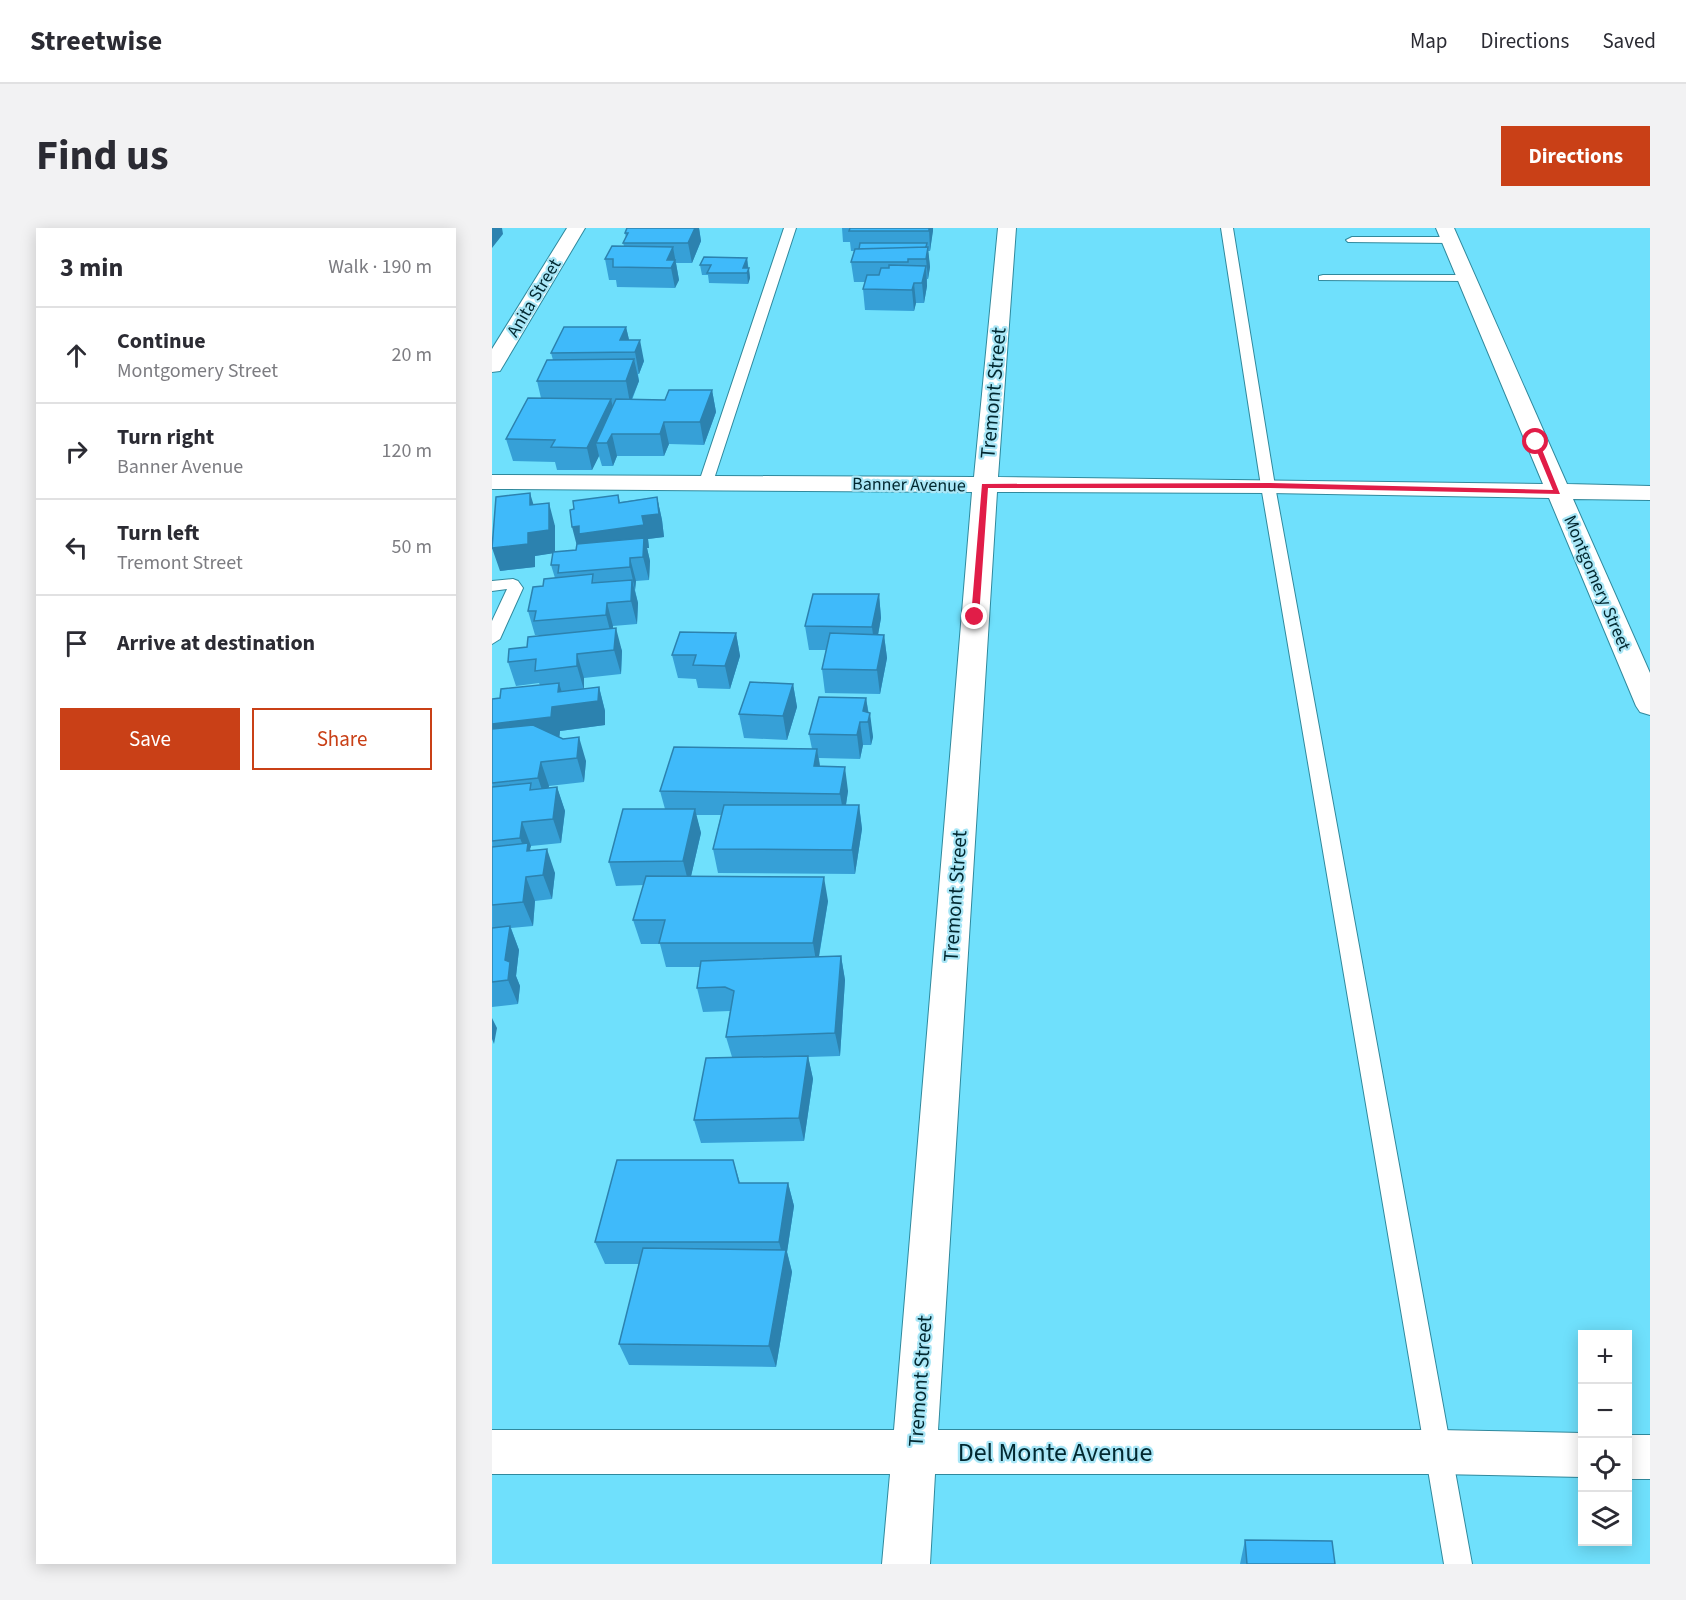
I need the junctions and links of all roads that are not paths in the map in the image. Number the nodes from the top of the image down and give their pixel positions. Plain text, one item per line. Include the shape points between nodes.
1 (576, 228) edge
2 (790, 228) edge
3 (1007, 228) edge
4 (1227, 228) edge
5 (1448, 234) edge
6 (1352, 240) dead end
7 (1323, 278) dead end
8 (1466, 278) junction
9 (492, 366) edge
10 (492, 482) edge
11 (706, 482) junction
12 (985, 486) junction
13 (1269, 486) junction
14 (1558, 492) junction
15 (1650, 493) edge
16 (492, 586) edge
17 (492, 639) edge
18 (1650, 706) edge
19 (492, 1452) edge
20 (915, 1452) junction
21 (1438, 1452) junction
22 (1578, 1455) edge
23 (1632, 1456) edge
24 (1650, 1457) edge
25 (906, 1564) edge
26 (1458, 1564) edge

1 - 9 street, Anita Street
2 - 11 lane
3 - 12 street, Tremont Street
4 - 13 lane
5 - 6 lane
5 - 8 street, Montgomery Street
7 - 8 lane
8 - 14 street, Montgomery Street
10 - 11 street, Banner Avenue
11 - 12 street, Banner Avenue
12 - 13 street, Banner Avenue
12 - 20 street, Tremont Street
13 - 14 street, Banner Avenue
13 - 21 lane
14 - 15 street, Banner Avenue
14 - 18 street, Montgomery Street
16 - 17 lane via 513,584 515,588
19 - 20 street, Del Monte Avenue
20 - 21 street, Del Monte Avenue
20 - 25 street, Tremont Street
21 - 22 street, Del Monte Avenue
21 - 26 lane
23 - 24 street

